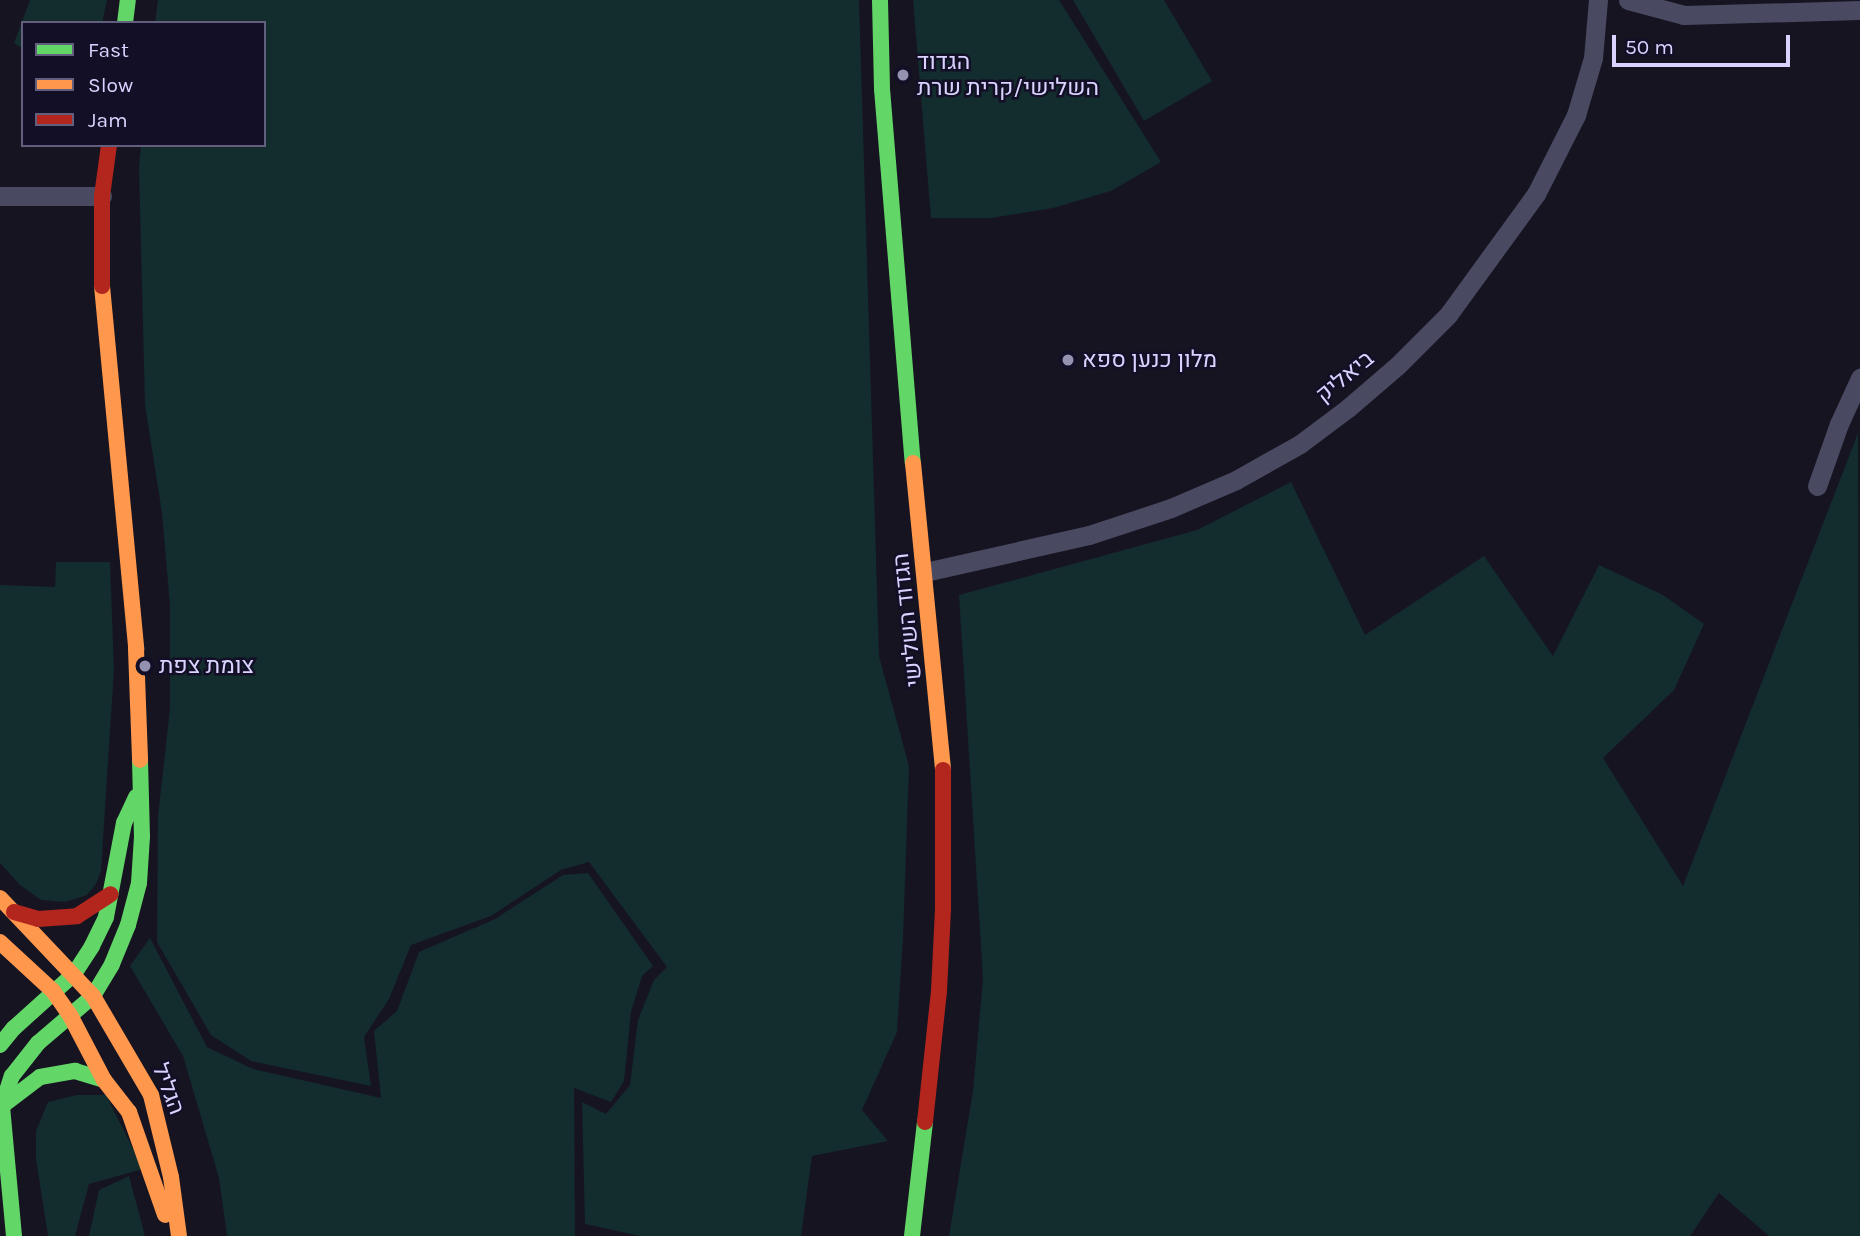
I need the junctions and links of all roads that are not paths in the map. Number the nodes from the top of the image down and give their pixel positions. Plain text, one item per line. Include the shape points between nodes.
1 (128, 0) edge
2 (880, 0) edge
3 (1598, 0) edge
4 (1628, 0) edge
5 (1860, 10) edge
6 (125, 21) edge
7 (109, 147) edge
8 (0, 196) edge
9 (102, 196) junction
10 (1860, 378) edge
11 (1854, 406) edge
12 (1816, 486) dead end
13 (925, 572) junction
14 (138, 792) junction
15 (111, 894) junction
16 (0, 898) edge
17 (14, 912) junction
18 (0, 942) edge
19 (74, 974) junction
20 (53, 991) junction
21 (93, 996) junction
22 (71, 1017) junction
23 (0, 1045) edge
24 (104, 1080) junction
25 (2, 1106) junction
26 (14, 1236) edge
27 (173, 1236) edge
28 (179, 1236) edge
29 (912, 1236) edge

1 - 6 main road
2 - 13 main road, הגדוד השלישי via 901,348
3 - 13 street, ביאליק via 1593,58 1576,115 1536,194 1448,315 1358,400 1300,444 1236,480 1171,508 1089,535
4 - 5 street via 1684,15
7 - 9 main road
8 - 9 street
9 - 14 main road via 107,353 136,649
10 - 11 street
11 - 12 street
13 - 29 main road, הגדוד השלישי via 943,765 943,908 929,1102
14 - 15 main road via 124,823
14 - 21 main road via 142,837 139,883 128,925
15 - 17 main road via 77,916 38,919
15 - 19 main road via 106,917
16 - 17 main road, הגליל
17 - 19 main road, הגליל
18 - 20 main road, הגליל
19 - 20 main road
19 - 21 main road, הגליל
20 - 22 main road, הגליל
20 - 23 main road
21 - 22 main road
21 - 28 main road, הגליל via 151,1095 172,1177
22 - 24 main road, הגליל
22 - 25 main road via 24,1059 12,1076
24 - 25 main road via 75,1071 40,1077
24 - 27 main road, הגליל via 129,1112
25 - 26 main road

